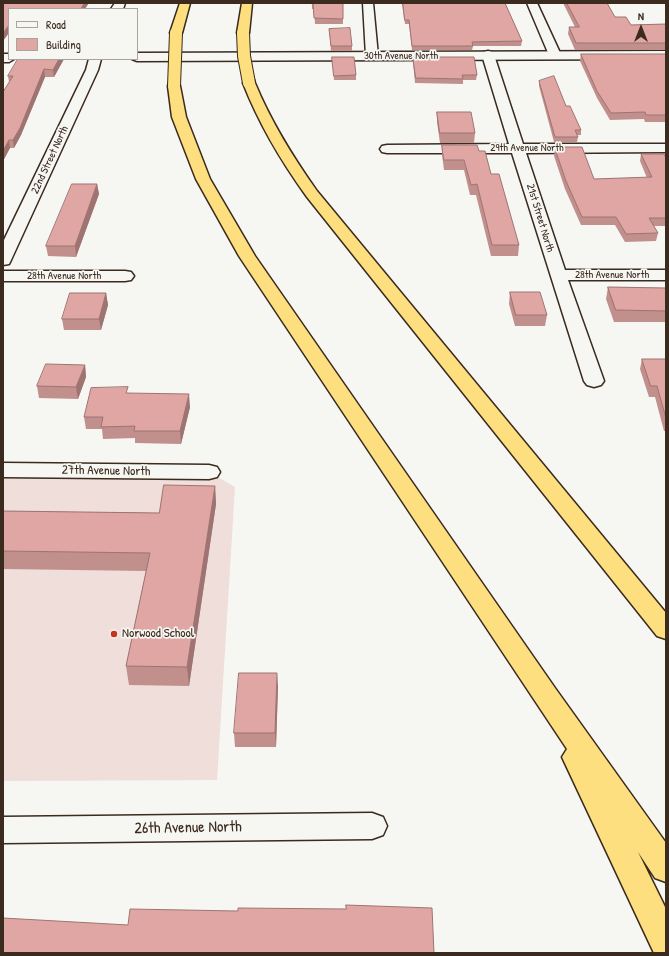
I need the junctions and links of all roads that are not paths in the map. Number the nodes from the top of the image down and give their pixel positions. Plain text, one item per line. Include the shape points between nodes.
1 (185, 3) edge
2 (247, 3) edge
3 (368, 3) edge
4 (532, 3) edge
5 (488, 55) junction
6 (555, 55) junction
7 (666, 55) edge
8 (372, 56) junction
9 (138, 57) edge
10 (95, 60) edge
11 (518, 148) junction
12 (666, 148) edge
13 (387, 149) dead end
14 (3, 260) edge
15 (558, 275) junction
16 (666, 275) edge
17 (3, 276) edge
18 (125, 276) dead end
19 (594, 381) dead end
20 (3, 470) edge
21 (209, 472) dead end
22 (666, 630) edge
23 (545, 695) junction
24 (372, 826) dead end
25 (3, 830) edge
26 (666, 868) edge
27 (666, 943) edge

1 - 23 highway, bridge via 176,33 174,86 179,117 203,179 247,256
2 - 22 highway, bridge via 243,33 249,83 288,161 312,194
3 - 8 street
4 - 6 street
5 - 6 street, 30th Avenue North
5 - 8 street, 30th Avenue North
5 - 11 street, 21st Street North
6 - 7 street, 30th Avenue North
8 - 9 street, 30th Avenue North
10 - 14 street, 22nd Street North
11 - 12 street, 29th Avenue North
11 - 13 street, 29th Avenue North
11 - 15 street, 21st Street North
15 - 16 street, 28th Avenue North
15 - 19 street, 21st Street North
17 - 18 street, 28th Avenue North
20 - 21 street, 27th Avenue North
23 - 26 highway
23 - 27 highway
24 - 25 street, 26th Avenue North

